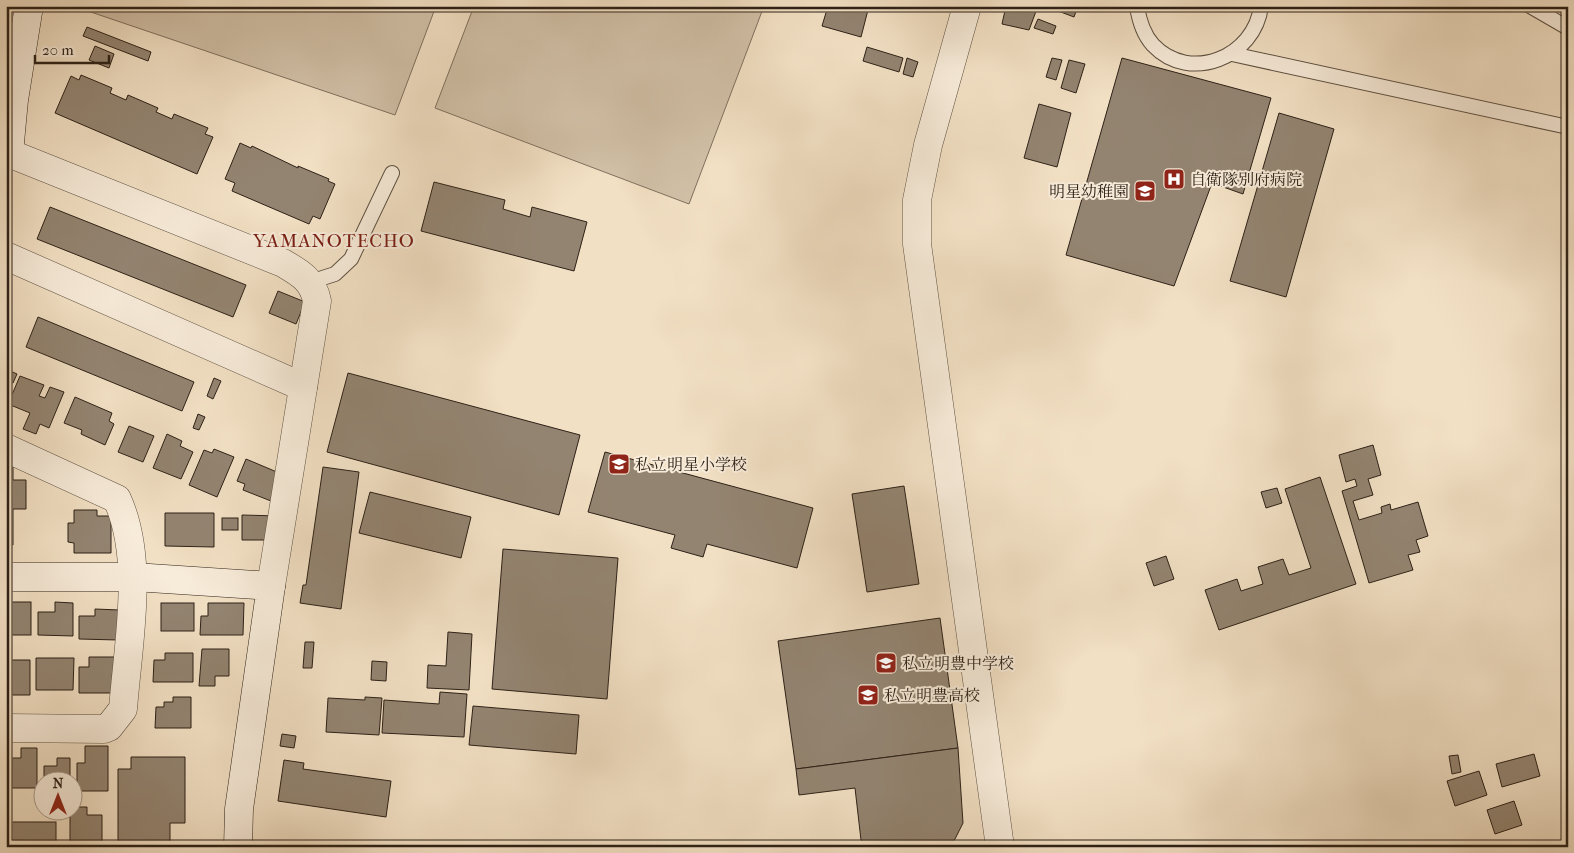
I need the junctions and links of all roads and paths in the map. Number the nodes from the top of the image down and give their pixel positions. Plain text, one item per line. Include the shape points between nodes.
1 (29, 6) edge
2 (967, 6) edge
3 (1137, 6) edge
4 (1261, 6) edge
5 (1530, 6) edge
6 (1568, 28) edge
7 (1232, 54) junction
8 (1568, 127) edge
9 (7, 161) edge
10 (392, 173) dead end
11 (6, 256) edge
12 (310, 282) junction
13 (303, 386) junction
14 (6, 448) edge
15 (6, 577) edge
16 (134, 577) junction
17 (271, 586) junction
18 (6, 728) edge
19 (238, 847) edge
20 (1000, 847) edge

1 - 9 street
2 - 20 street via 928,144 917,200 917,244
3 - 7 lane via 1142,28 1154,45 1171,57 1192,63 1213,62
4 - 7 lane via 1256,26 1246,42
5 - 6 lane
7 - 8 lane
9 - 12 street via 283,264
10 - 12 lane via 352,259 335,274
11 - 13 street
12 - 13 street via 317,301
13 - 17 street
14 - 16 street via 117,499 125,516
15 - 16 street
16 - 17 street
16 - 18 street via 121,715 104,729
17 - 19 street via 239,809

